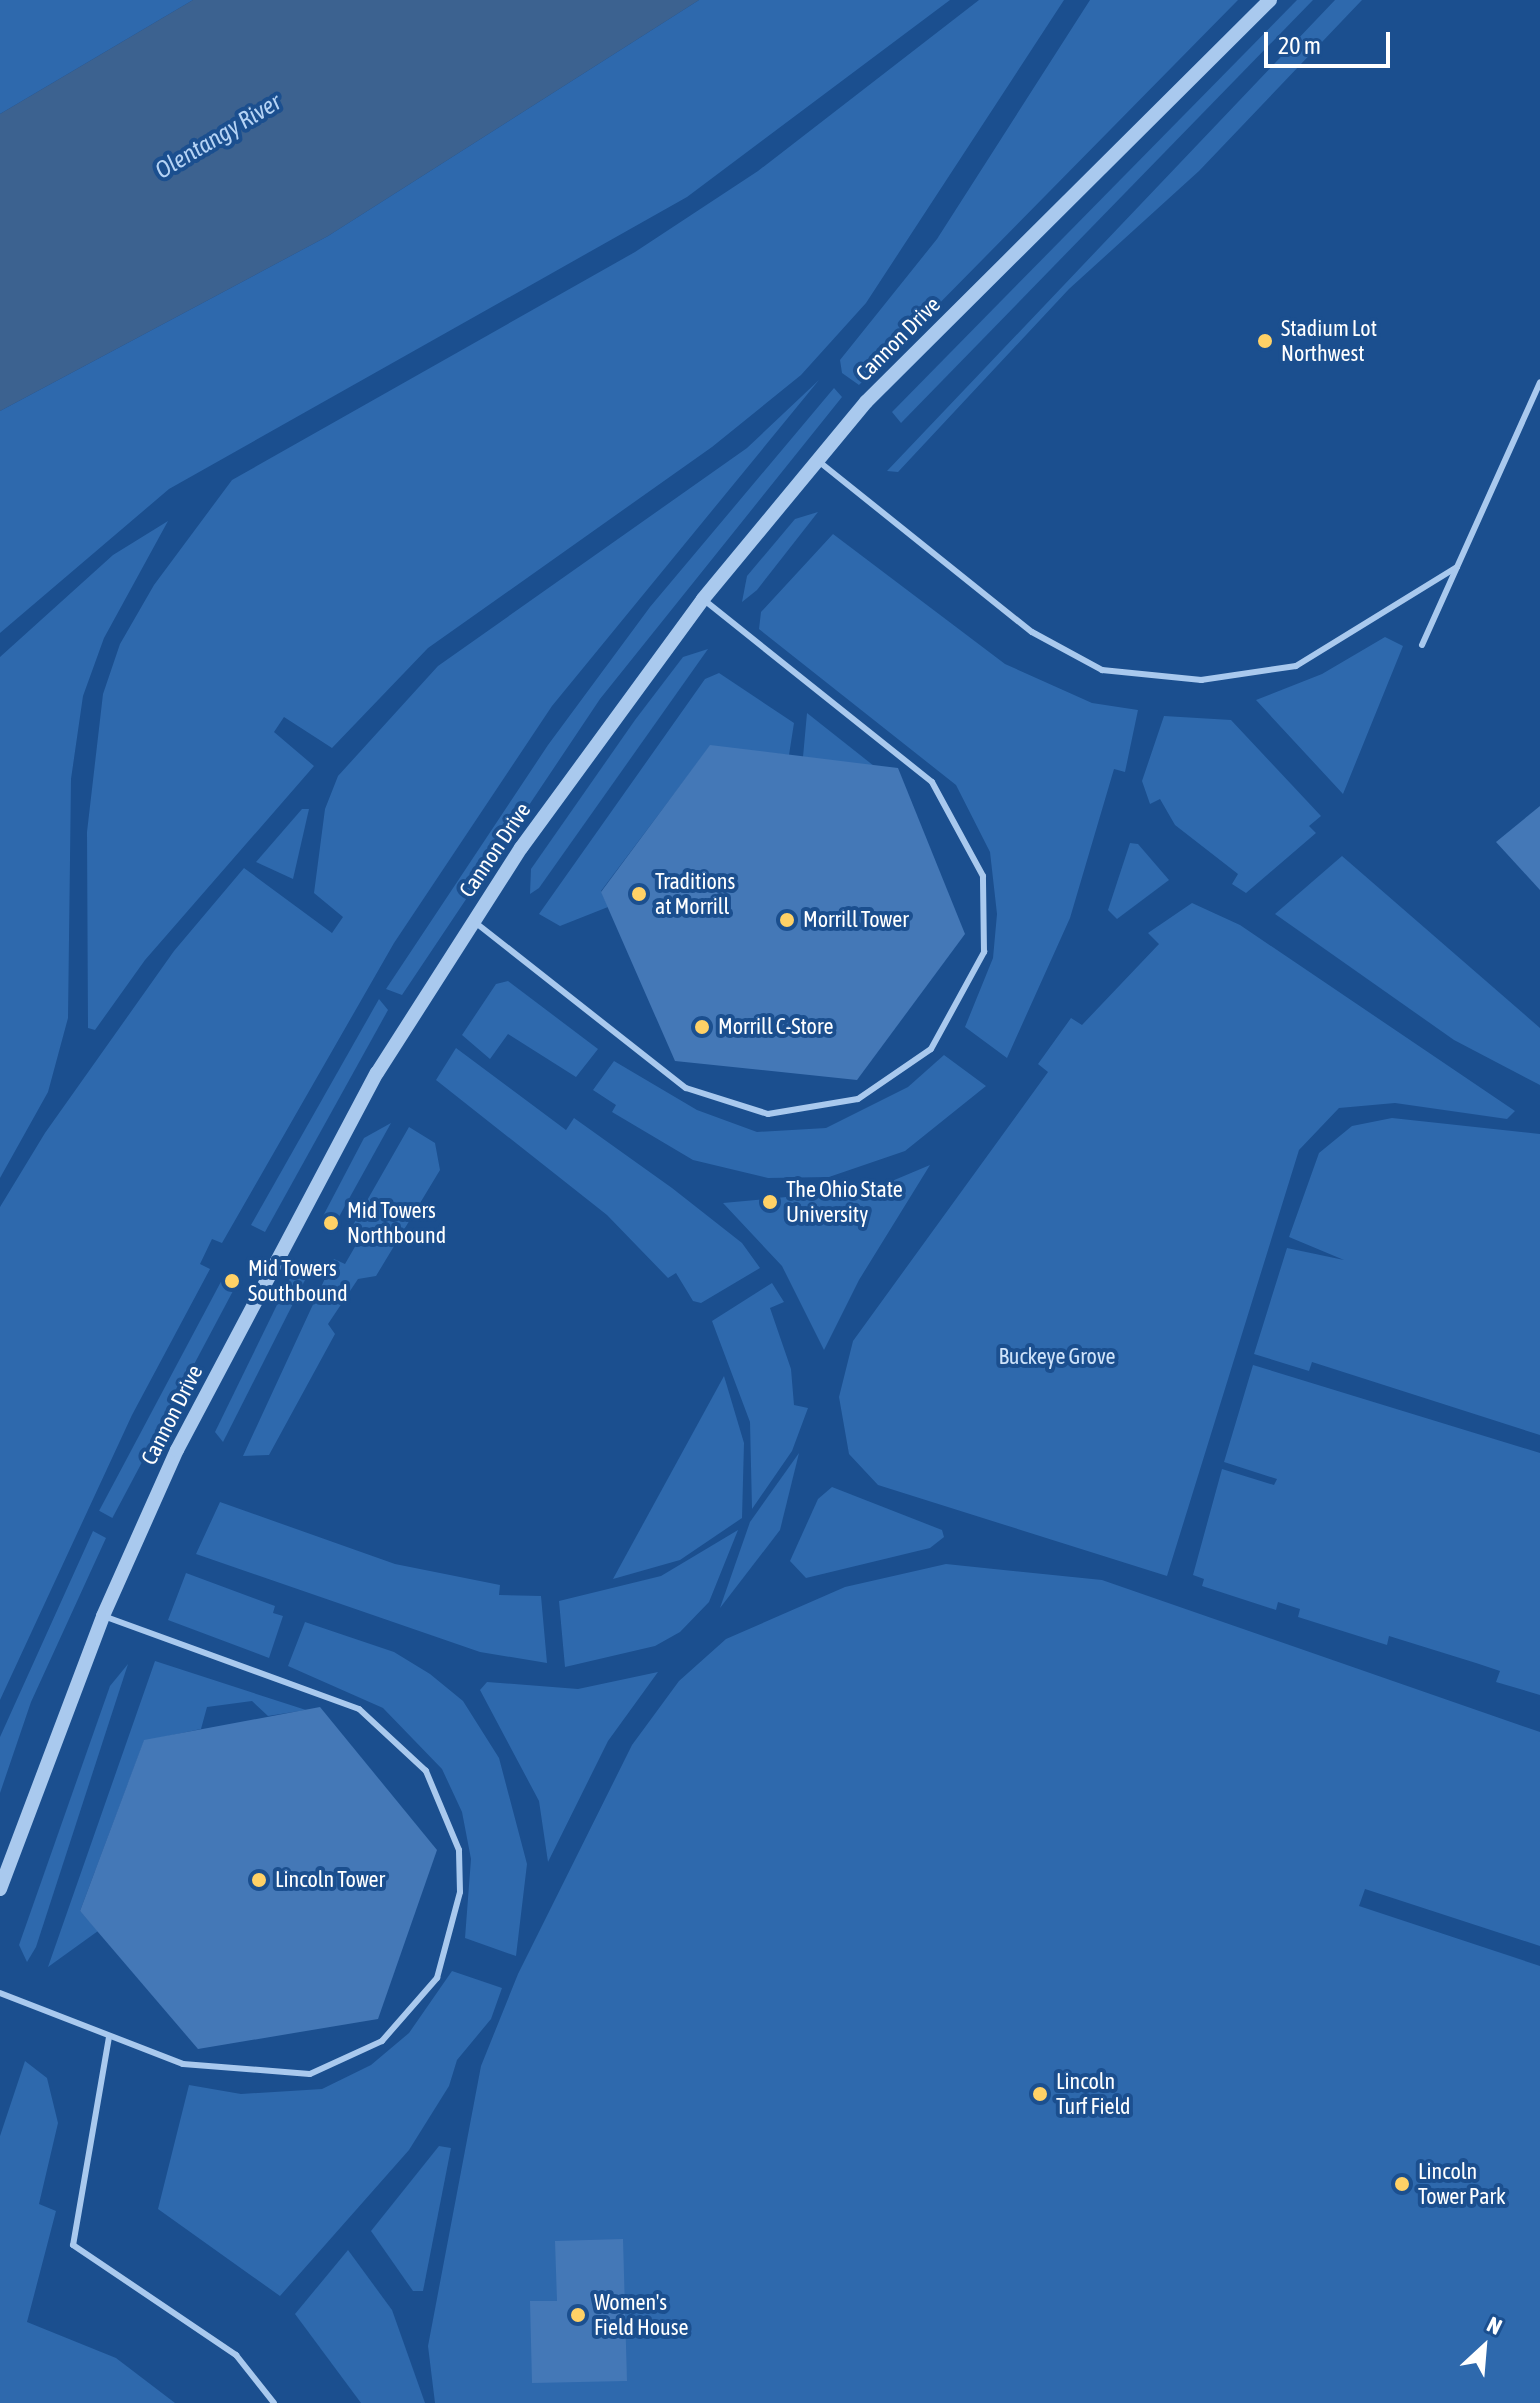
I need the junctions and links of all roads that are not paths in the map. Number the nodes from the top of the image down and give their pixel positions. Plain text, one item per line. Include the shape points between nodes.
1 (1270, 0) edge
2 (1540, 382) edge
3 (817, 460) junction
4 (1457, 567) junction
5 (703, 599) junction
6 (1422, 645) dead end
7 (474, 921) junction
8 (103, 1616) junction
9 (0, 1889) edge
10 (0, 1993) edge
11 (109, 2037) junction
12 (274, 2403) edge

1 - 3 street, Cannon Drive via 866,402
2 - 4 lane
3 - 4 lane via 1032,632 1102,670 1201,680 1296,666
3 - 5 street, Cannon Drive
4 - 6 lane
5 - 7 street, Cannon Drive
5 - 7 lane via 932,782 983,876 984,952 931,1049 858,1099 768,1114 686,1088
7 - 8 street, Cannon Drive via 377,1073 285,1241 177,1450
8 - 9 street, Cannon Drive
8 - 11 lane via 359,1709 426,1771 459,1850 460,1892 437,1978 382,2041 310,2074 183,2064
10 - 11 lane
11 - 12 lane via 73,2245 236,2355

